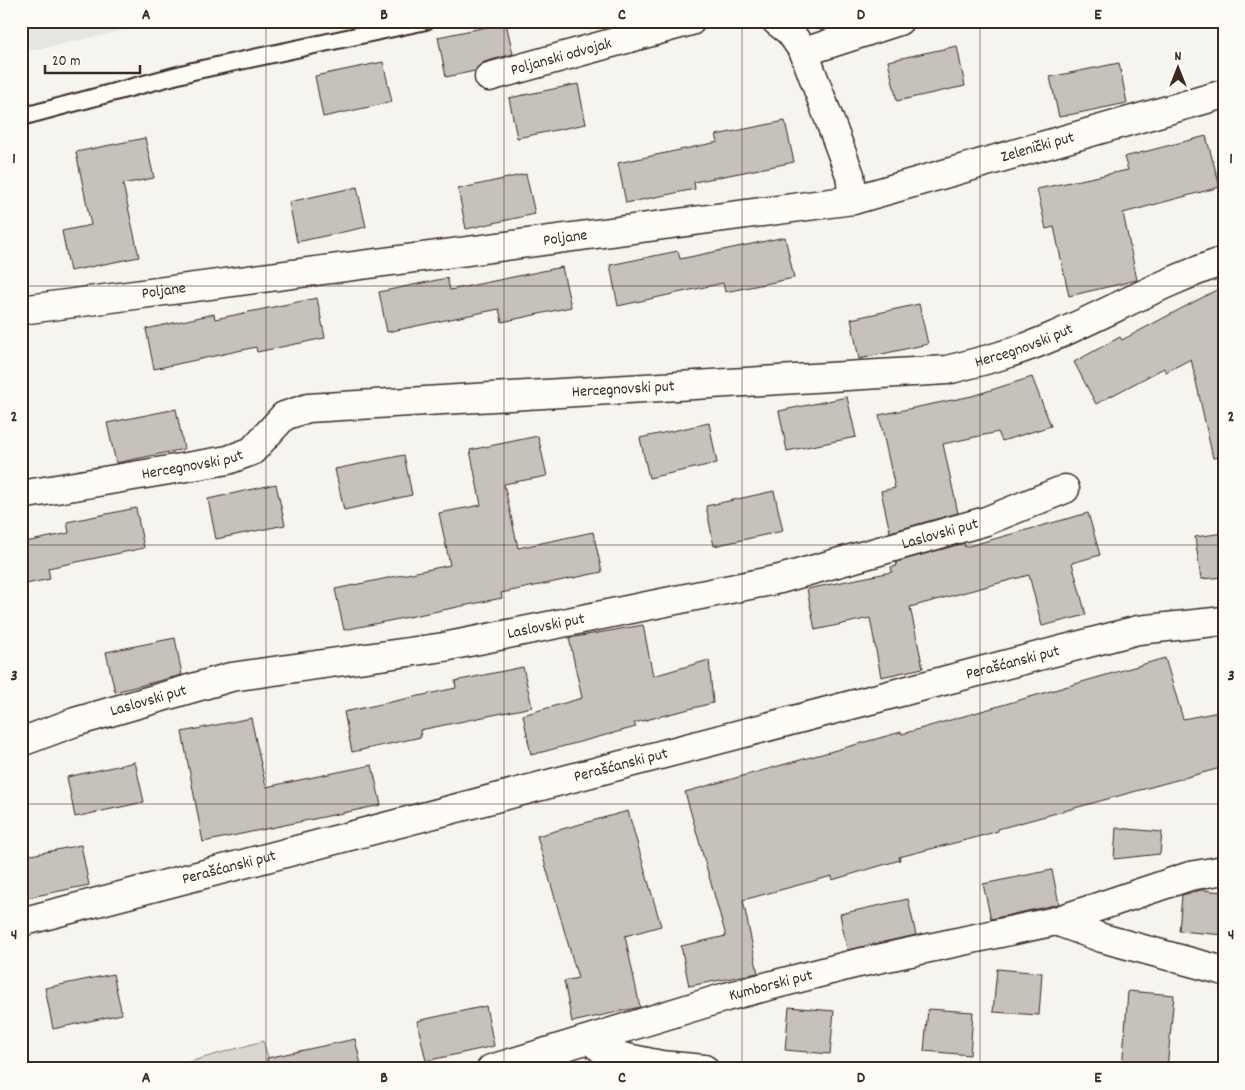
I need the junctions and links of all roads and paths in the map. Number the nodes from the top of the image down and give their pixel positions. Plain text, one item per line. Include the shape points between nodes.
1 (426, 21) edge
2 (691, 21) edge
3 (776, 21) edge
4 (899, 21) edge
5 (804, 52) junction
6 (489, 77) dead end
7 (1224, 94) edge
8 (21, 117) edge
9 (853, 200) junction
10 (1224, 261) edge
11 (21, 310) edge
12 (1065, 489) dead end
13 (21, 495) edge
14 (1224, 620) edge
15 (21, 742) edge
16 (1224, 870) edge
17 (1056, 921) junction
18 (21, 922) edge
19 (1224, 971) edge
20 (590, 1040) junction
21 (491, 1069) edge
22 (704, 1069) edge

1 - 8 lane via 193,71
2 - 6 street, Poljanski odvojak
3 - 5 street via 790,32
4 - 5 street
5 - 9 street via 850,175
7 - 9 street, Zelenički put
9 - 11 street, Poljane
10 - 13 street, Hercegnovski put via 1192,272 1052,338 1009,354 946,370 308,408 284,416 252,451 228,460
12 - 15 street, Laslovski put via 986,521 780,579 444,647 231,677 75,722
14 - 18 street, Perašćanski put via 1138,630
16 - 17 street, Kumborski put via 1190,876
17 - 19 street via 1102,938
17 - 20 street, Kumborski put via 854,964 726,997
20 - 21 street, Kumborski put
20 - 22 street via 608,1054 661,1065

